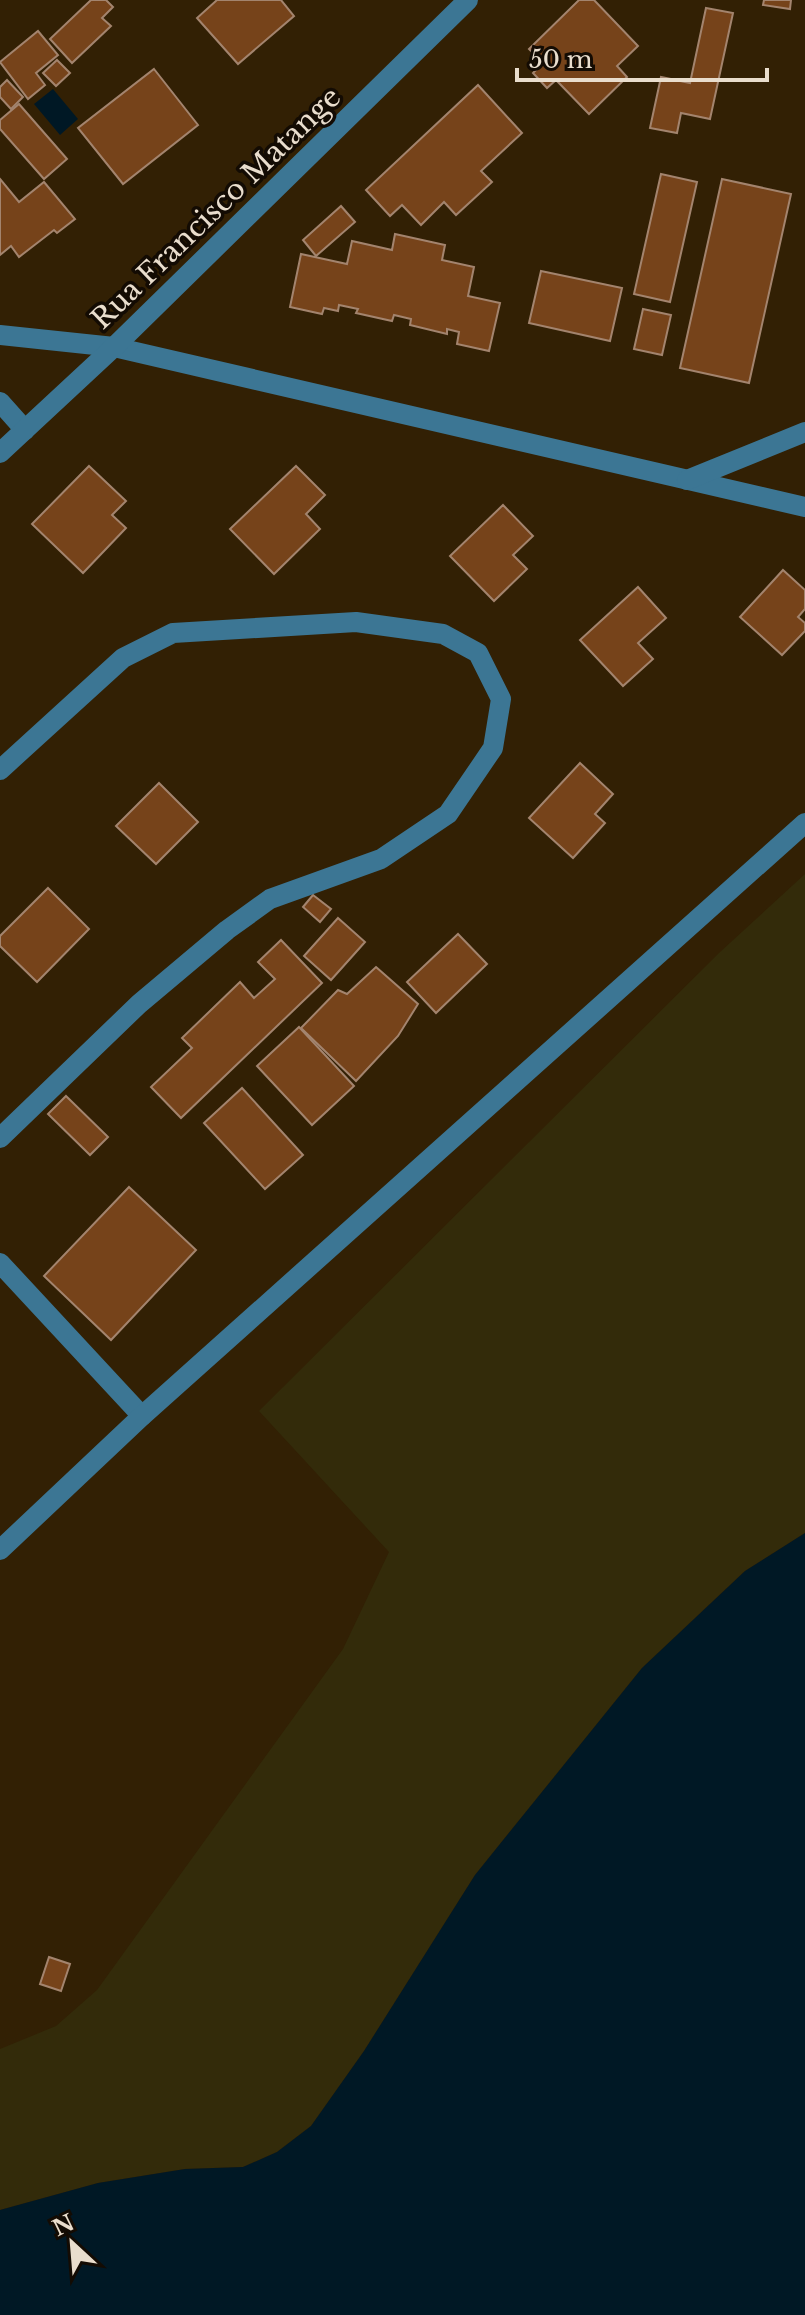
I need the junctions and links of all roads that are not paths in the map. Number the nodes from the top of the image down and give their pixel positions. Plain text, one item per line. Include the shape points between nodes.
1 (468, 0) edge
2 (0, 335) edge
3 (114, 347) junction
4 (0, 402) edge
5 (25, 430) junction
6 (805, 432) edge
7 (0, 453) edge
8 (687, 480) junction
9 (805, 507) edge
10 (0, 770) edge
11 (805, 823) edge
12 (0, 1138) edge
13 (0, 1263) edge
14 (142, 1416) junction
15 (0, 1550) edge

1 - 3 street, Rua Francisco Matange
2 - 3 street
3 - 5 street, Rua Francisco Matange
3 - 8 street
4 - 5 street
5 - 7 street, Rua Francisco Matange
6 - 8 street
8 - 9 street
10 - 12 street via 123,658 173,633 356,622 443,634 478,653 501,699 493,748 448,814 381,859 270,899 227,930 139,1004
11 - 14 street
13 - 14 street
14 - 15 street

